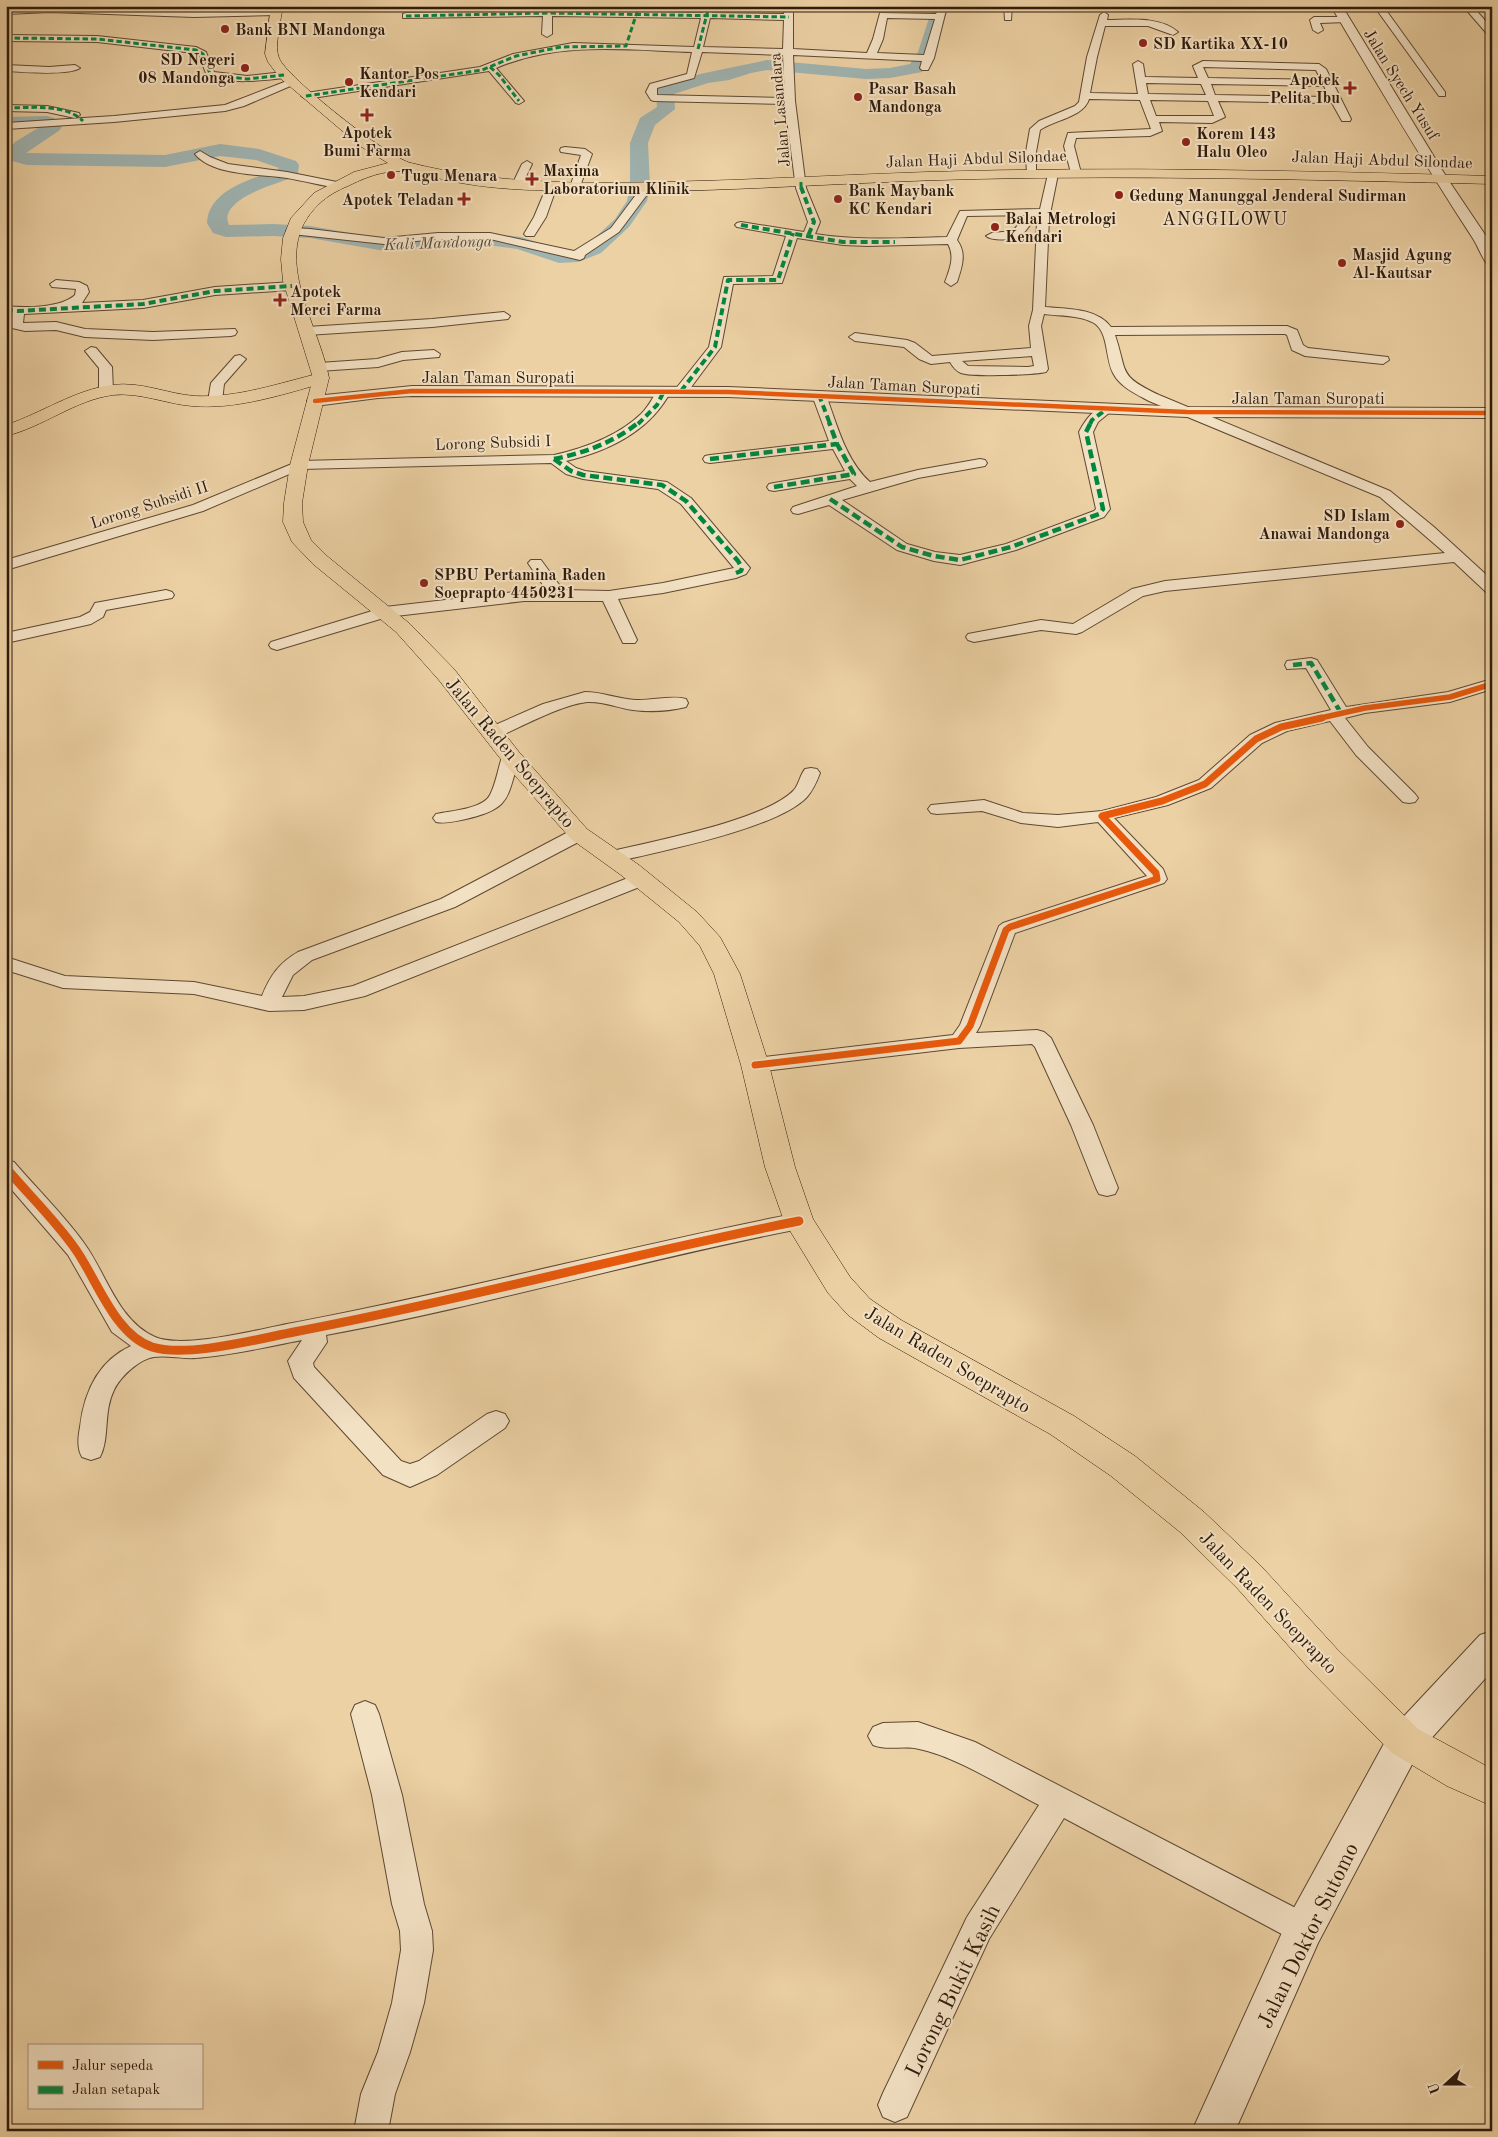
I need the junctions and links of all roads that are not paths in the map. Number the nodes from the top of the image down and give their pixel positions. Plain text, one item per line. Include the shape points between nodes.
1 (709, 6) edge
2 (790, 6) edge
3 (943, 6) edge
4 (1008, 6) edge
5 (1336, 6) edge
6 (1378, 6) edge
7 (1467, 6) edge
8 (276, 9) edge
9 (6, 11) edge
10 (637, 11) edge
11 (548, 13) junction
12 (406, 16) dead end
13 (707, 16) junction
14 (939, 17) junction
15 (789, 18) junction
16 (1008, 18) dead end
17 (1343, 20) junction
18 (1318, 30) dead end
19 (1173, 32) dead end
20 (547, 34) dead end
21 (1492, 34) edge
22 (6, 38) edge
23 (522, 43) dead end
24 (626, 46) junction
25 (698, 49) junction
26 (532, 52) junction
27 (788, 52) junction
28 (871, 55) junction
29 (622, 56) dead end
30 (929, 58) junction
31 (1138, 64) dead end
32 (1257, 65) junction
33 (490, 67) junction
34 (6, 68) edge
35 (76, 68) dead end
36 (925, 68) dead end
37 (288, 79) junction
38 (1140, 80) junction
39 (1205, 82) junction
40 (1266, 83) junction
41 (1328, 83) junction
42 (1442, 94) dead end
43 (306, 96) junction
44 (1086, 96) junction
45 (1144, 98) junction
46 (1211, 99) junction
47 (1335, 100) junction
48 (519, 101) dead end
49 (790, 101) junction
50 (1276, 104) junction
51 (6, 108) edge
52 (1152, 119) junction
53 (1346, 119) dead end
54 (83, 121) junction
55 (6, 126) edge
56 (364, 144) junction
57 (565, 150) dead end
58 (200, 154) dead end
59 (527, 164) dead end
60 (1076, 173) junction
61 (1031, 174) junction
62 (1053, 174) junction
63 (405, 175) junction
64 (373, 178) junction
65 (1440, 178) junction
66 (1492, 180) edge
67 (801, 182) junction
68 (337, 185) junction
69 (518, 185) junction
70 (552, 186) junction
71 (575, 187) junction
72 (654, 187) junction
73 (322, 193) junction
74 (1044, 215) junction
75 (741, 225) dead end
76 (293, 228) junction
77 (793, 233) junction
78 (530, 234) dead end
79 (808, 236) junction
80 (992, 236) dead end
81 (951, 240) junction
82 (1488, 246) edge
83 (1492, 261) edge
84 (951, 282) dead end
85 (56, 284) dead end
86 (292, 286) junction
87 (66, 307) junction
88 (1039, 310) junction
89 (12, 311) edge
90 (504, 316) dead end
91 (307, 331) junction
92 (1107, 331) junction
93 (230, 332) dead end
94 (855, 337) dead end
95 (91, 351) dead end
96 (1038, 352) junction
97 (434, 354) dead end
98 (240, 358) dead end
99 (956, 359) junction
100 (1383, 360) dead end
101 (320, 373) junction
102 (106, 391) junction
103 (664, 391) junction
104 (681, 391) junction
105 (819, 395) junction
106 (215, 401) junction
107 (315, 401) junction
108 (1108, 408) junction
109 (1187, 412) junction
110 (1492, 413) edge
111 (6, 431) edge
112 (837, 444) junction
113 (554, 459) junction
114 (710, 459) dead end
115 (980, 463) dead end
116 (299, 465) junction
117 (854, 474) junction
118 (867, 487) junction
119 (774, 488) dead end
120 (830, 499) junction
121 (798, 510) dead end
122 (1456, 557) junction
123 (536, 563) dead end
124 (6, 565) edge
125 (1492, 589) edge
126 (166, 594) dead end
127 (558, 595) junction
128 (609, 596) junction
129 (385, 612) junction
130 (974, 637) dead end
131 (6, 638) edge
132 (629, 640) dead end
133 (277, 646) dead end
134 (1293, 665) dead end
135 (1492, 684) edge
136 (680, 703) dead end
137 (1338, 714) junction
138 (492, 733) junction
139 (511, 757) junction
140 (811, 774) dead end
141 (1409, 798) dead end
142 (937, 809) dead end
143 (1102, 816) junction
144 (442, 818) dead end
145 (579, 834) junction
146 (611, 857) junction
147 (640, 880) junction
148 (6, 963) edge
149 (269, 1004) junction
150 (959, 1041) junction
151 (755, 1065) junction
152 (6, 1168) edge
153 (1106, 1188) dead end
154 (799, 1221) junction
155 (313, 1329) junction
156 (152, 1347) junction
157 (496, 1421) dead end
158 (91, 1450) dead end
159 (1492, 1646) edge
160 (365, 1714) dead end
161 (883, 1736) dead end
162 (1405, 1741) junction
163 (1492, 1788) edge
164 (1059, 1800) junction
165 (1304, 1929) junction
166 (895, 2105) dead end
167 (371, 2131) edge
168 (1213, 2131) edge

1 - 13 street
2 - 15 street, Jalan Lasandara
3 - 14 street
4 - 16 street
5 - 17 street, Jalan Syech Yusuf
6 - 42 street
7 - 21 street
8 - 9 street via 194,14 50,9
8 - 37 main road via 271,54
10 - 11 street
10 - 13 street
10 - 24 street
11 - 12 street
11 - 20 street
13 - 15 street
13 - 25 street
14 - 28 street via 883,16
14 - 30 street
15 - 27 street, Jalan Lasandara
17 - 18 street via 1314,20
17 - 65 street, Jalan Syech Yusuf
19 - 44 street via 1153,24 1103,19 1092,57
22 - 37 street via 97,39 196,50 204,54 213,75
23 - 26 street
24 - 25 street
24 - 26 street via 578,46
24 - 29 street
25 - 27 street
25 - 49 street via 692,76 652,87 654,98
26 - 33 street
27 - 28 street
27 - 49 street, Jalan Lasandara
28 - 30 street
30 - 36 street
31 - 38 street
32 - 39 street via 1200,65
32 - 40 street
32 - 41 street via 1316,66 1321,68
33 - 43 street via 431,79
33 - 48 street
34 - 35 street
37 - 43 main road
37 - 54 street via 240,104 225,108
38 - 39 street
38 - 45 street
39 - 40 street
39 - 46 street
40 - 41 street
40 - 50 street
41 - 47 street
43 - 56 main road
44 - 45 street
44 - 61 street via 1079,108 1035,129
45 - 46 street
45 - 52 street
46 - 50 street
46 - 52 street via 1218,118
47 - 50 street
47 - 53 street
49 - 67 street, Jalan Lasandara
51 - 54 street via 56,110 74,114
52 - 60 street via 1157,131 1152,133 1072,135 1069,146
54 - 55 street
56 - 63 main road
56 - 64 main road
57 - 71 street via 586,154
58 - 68 street via 202,158 223,166
59 - 69 street
60 - 62 main road, Jalan Haji Abdul Silondae
60 - 65 main road, Jalan Haji Abdul Silondae
61 - 62 main road, Jalan Haji Abdul Silondae
61 - 67 main road, Jalan Haji Abdul Silondae
62 - 74 street
63 - 64 main road, Jalan Haji Abdul Silondae via 386,167
63 - 69 main road, Jalan Haji Abdul Silondae
64 - 68 main road
64 - 73 main road
65 - 66 main road, Jalan Haji Abdul Silondae
65 - 82 street, Jalan Syech Yusuf
67 - 72 main road, Jalan Haji Abdul Silondae
67 - 79 street, Jalan Lasandara via 814,222
68 - 73 main road
69 - 70 main road, Jalan Haji Abdul Silondae
70 - 71 main road, Jalan Haji Abdul Silondae
70 - 78 street via 541,218
71 - 72 main road, Jalan Haji Abdul Silondae
72 - 76 street via 642,194 614,230 578,255 490,236 384,241
73 - 76 main road via 301,212
74 - 80 street via 1026,222 1016,234
74 - 81 street via 964,213
74 - 88 street
75 - 77 street
76 - 86 main road via 288,256
77 - 79 street
77 - 104 street via 778,280 728,280 715,347
79 - 81 street via 868,243
81 - 84 street via 959,256
82 - 83 street, Jalan Syech Yusuf
85 - 87 street via 83,289 79,298
86 - 87 street via 215,291 143,304
86 - 91 main road
87 - 89 street
88 - 92 street via 1091,318 1102,323
88 - 96 street via 1036,326
89 - 93 street via 16,325 25,328 56,326 86,333 154,336
90 - 91 street
91 - 101 main road
92 - 100 street via 1287,330 1293,333 1301,351
92 - 109 street via 1119,373 1127,382
94 - 99 street via 907,344 920,356 931,360
95 - 102 street via 106,367
96 - 99 street
96 - 99 street via 1041,369 1028,371 965,370
97 - 101 street via 402,356
98 - 106 street via 218,383
101 - 106 main road via 272,392
101 - 107 main road, Jalan Raden Soeprapto
102 - 106 main road via 126,390
102 - 111 main road via 81,397
103 - 104 street, Jalan Taman Suropati
103 - 107 street, Jalan Taman Suropati via 412,391
103 - 113 street, Lorong Subsidi I via 648,417 635,426 590,450
104 - 105 street, Jalan Taman Suropati
105 - 108 street, Jalan Taman Suropati
105 - 112 street
107 - 116 main road, Jalan Raden Soeprapto
108 - 109 street, Jalan Taman Suropati
108 - 120 street via 1092,420 1086,432 1103,509 1101,512 1011,547 960,560 934,556 902,547
109 - 110 street, Jalan Taman Suropati
109 - 122 street via 1386,494
112 - 114 street
112 - 117 street
113 - 116 street, Lorong Subsidi I
113 - 128 street via 583,475 662,485 672,490 697,513 742,568 736,573
115 - 118 street
116 - 124 street, Lorong Subsidi II via 198,508
116 - 129 main road, Jalan Raden Soeprapto via 292,522 302,542
117 - 118 street
117 - 119 street
118 - 120 street
120 - 121 street
122 - 125 street
122 - 130 street via 1158,588 1138,592 1076,629 1041,625
123 - 127 street
126 - 131 street via 102,606 98,614 85,621
127 - 128 street
127 - 129 street
128 - 132 street
129 - 133 street
129 - 138 main road, Jalan Raden Soeprapto via 446,674
134 - 137 street via 1311,663
135 - 137 street via 1450,697
136 - 138 street via 632,705 585,697 549,708
137 - 141 street via 1362,751
137 - 143 street via 1264,734 1205,784 1184,794
138 - 139 main road, Jalan Raden Soeprapto
139 - 144 street via 499,797 494,803
139 - 145 main road, Jalan Raden Soeprapto
140 - 146 street via 800,794 781,808 737,824
142 - 143 street via 984,806 1021,818 1048,821
143 - 150 street via 1156,873 1157,879 1006,930 970,1026
145 - 146 main road, Jalan Raden Soeprapto
145 - 149 street via 448,903 292,963 280,976
146 - 147 main road, Jalan Raden Soeprapto
147 - 149 street via 358,991 304,1003
147 - 151 main road, Jalan Raden Soeprapto via 688,917 712,943 727,974
148 - 149 street via 63,982 194,988
150 - 151 street
150 - 153 street via 1037,1037 1044,1043 1082,1125
151 - 154 main road, Jalan Raden Soeprapto via 780,1167
152 - 156 street via 76,1249 121,1325
154 - 155 street
154 - 162 main road, Jalan Raden Soeprapto via 839,1285 859,1307 890,1329 1062,1425 1123,1466 1192,1522 1249,1577 1324,1660
155 - 156 street via 215,1347 182,1350
155 - 157 street via 315,1342 300,1361 303,1371 392,1468 410,1476 428,1468
156 - 158 street via 132,1354 107,1378 92,1416
159 - 162 street, Jalan Doktor Sutomo
160 - 167 street via 387,1795 416,1931 417,1950 408,2003 378,2094
161 - 164 street via 918,1735 956,1749
162 - 163 main road, Jalan Raden Soeprapto
162 - 165 street, Jalan Doktor Sutomo
164 - 165 street
164 - 166 street, Lorong Bukit Kasih via 978,1928
165 - 168 street, Jalan Doktor Sutomo

